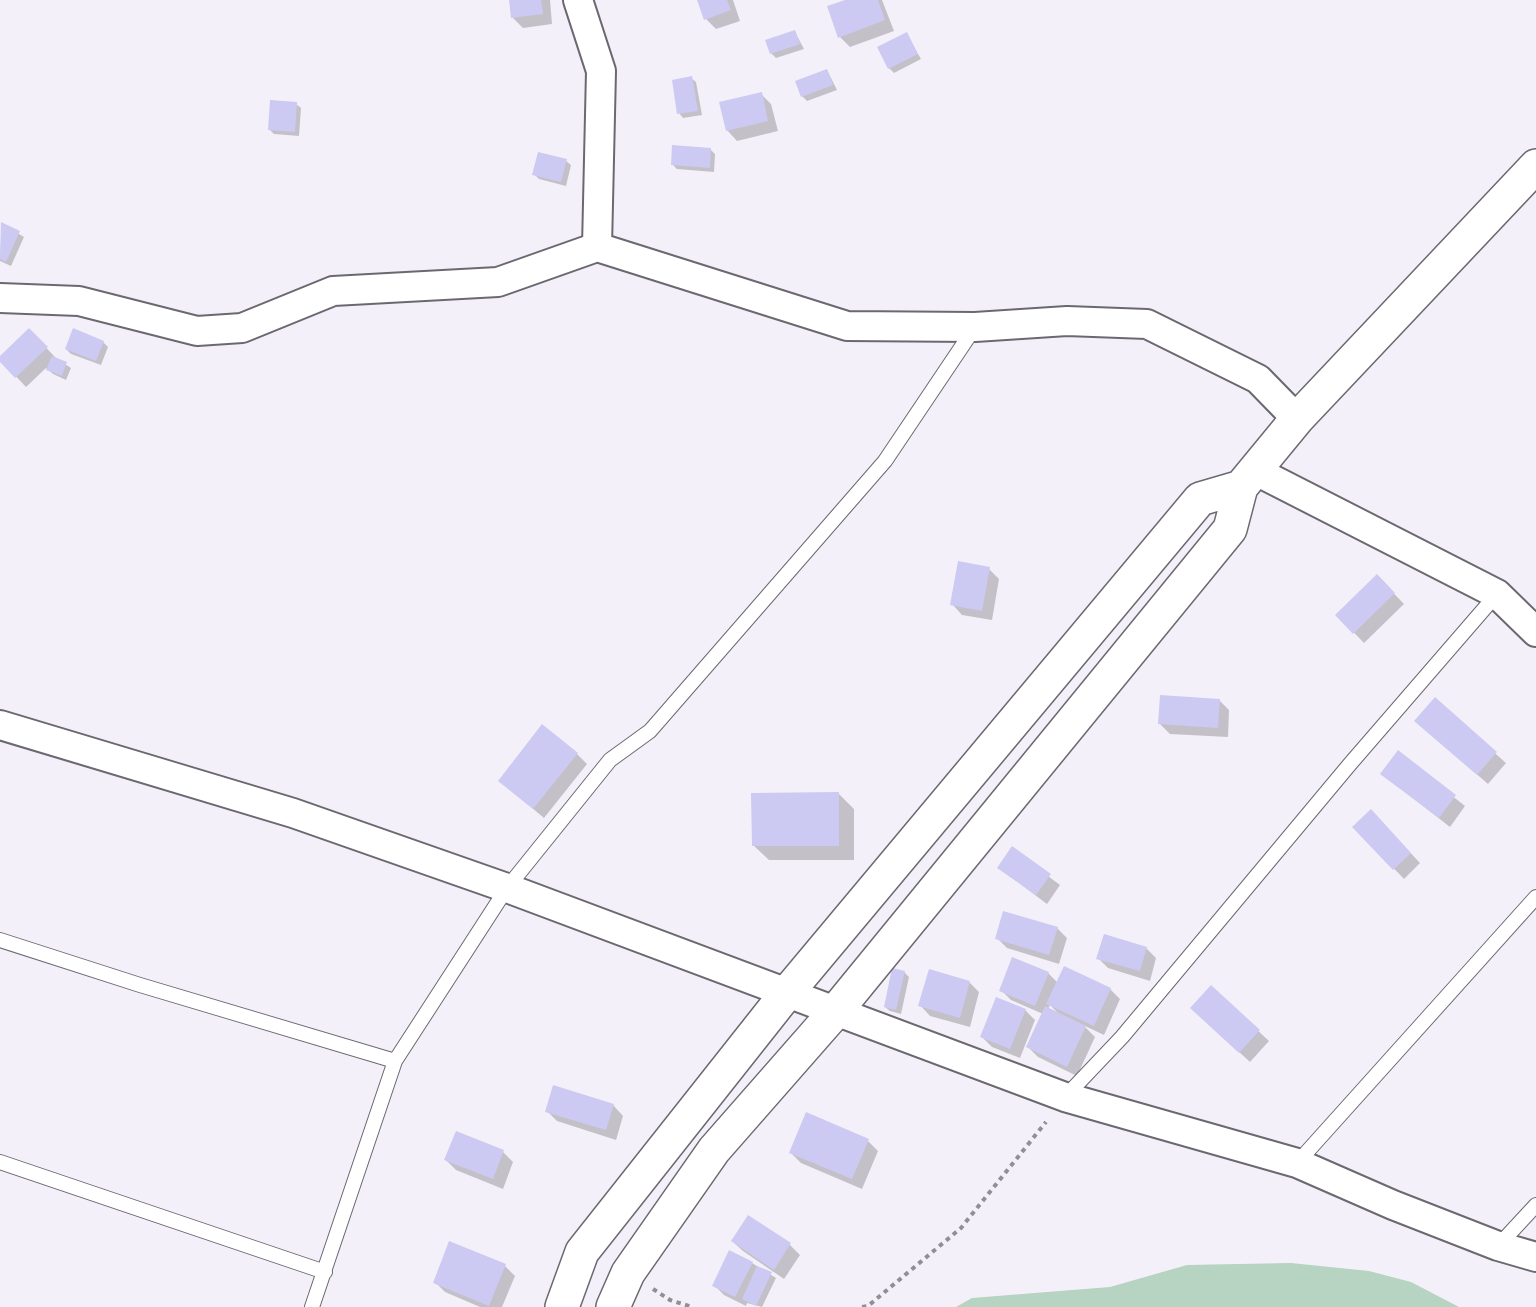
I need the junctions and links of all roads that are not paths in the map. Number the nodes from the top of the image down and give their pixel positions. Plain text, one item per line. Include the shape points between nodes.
1 (578, 0) edge
2 (1536, 166) edge
3 (597, 247) junction
4 (0, 298) edge
5 (975, 327) junction
6 (1297, 419) junction
7 (1249, 479) junction
8 (1497, 594) junction
9 (1536, 632) edge
10 (0, 725) edge
11 (507, 888) junction
12 (1536, 897) edge
13 (0, 940) edge
14 (786, 994) junction
15 (835, 1012) junction
16 (395, 1061) junction
17 (1065, 1097) junction
18 (0, 1162) edge
19 (1297, 1162) junction
20 (1536, 1205) edge
21 (1498, 1246) junction
22 (1536, 1257) edge
23 (325, 1272) junction
24 (312, 1307) edge
25 (562, 1307) edge
26 (613, 1307) edge

1 - 3 street via 601,71
2 - 6 main road
3 - 4 street via 498,282 333,291 242,328 197,331 79,302
3 - 5 street via 848,326
5 - 6 street via 1067,321 1147,324 1258,379
5 - 11 lane via 885,461 650,731 610,760
6 - 7 main road
7 - 8 street
7 - 14 main road via 1200,499
7 - 15 main road via 1230,529
8 - 9 street
8 - 17 lane via 1122,1037
10 - 11 street via 293,813
11 - 14 street
11 - 16 lane
12 - 19 lane
13 - 16 lane
14 - 15 street
14 - 25 main road via 582,1252
15 - 17 street
15 - 26 main road via 714,1150 628,1273
16 - 23 lane
17 - 19 street
18 - 23 lane
19 - 21 street
20 - 21 lane
21 - 22 street
23 - 24 lane

